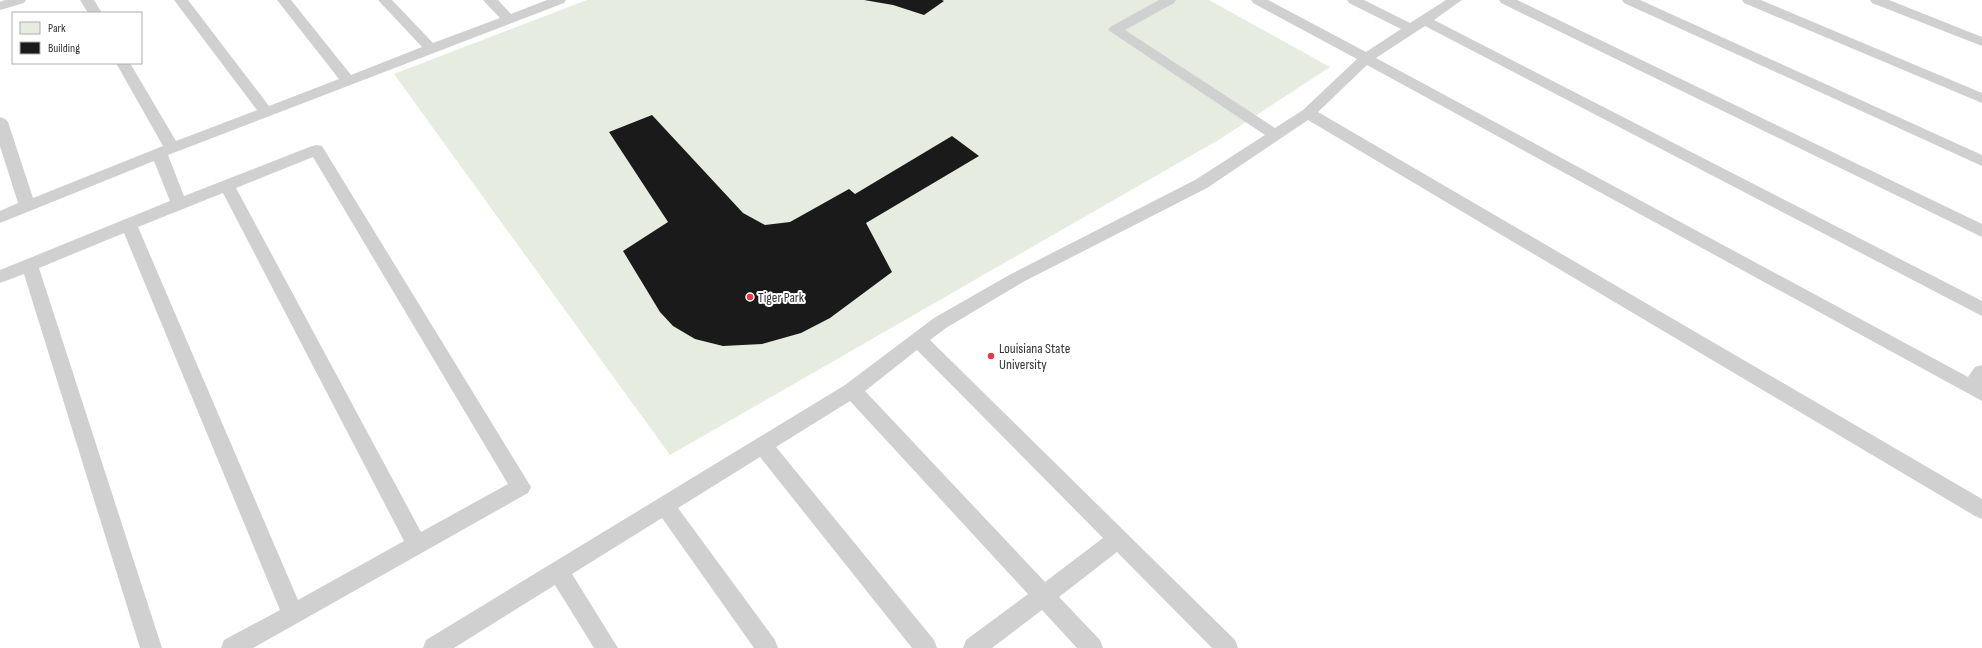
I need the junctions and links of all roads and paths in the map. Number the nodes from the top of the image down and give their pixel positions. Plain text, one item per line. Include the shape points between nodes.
1 (19, 0) edge
2 (87, 0) edge
3 (181, 0) edge
4 (284, 0) edge
5 (385, 0) edge
6 (490, 0) edge
7 (559, 0) edge
8 (1169, 0) edge
9 (1258, 0) edge
10 (1354, 0) edge
11 (1506, 0) edge
12 (1629, 0) edge
13 (1749, 0) edge
14 (1877, 0) edge
15 (1451, 1) edge
16 (0, 6) edge
17 (94, 12) edge
18 (509, 19) junction
19 (1417, 25) junction
20 (1982, 42) edge
21 (431, 49) junction
22 (1366, 58) junction
23 (124, 64) edge
24 (348, 81) junction
25 (1982, 98) edge
26 (266, 112) junction
27 (1308, 113) junction
28 (0, 122) edge
29 (1276, 135) junction
30 (166, 151) junction
31 (1982, 160) edge
32 (227, 186) junction
33 (179, 204) junction
34 (28, 205) junction
35 (0, 217) edge
36 (129, 225) junction
37 (1982, 231) edge
38 (30, 265) junction
39 (0, 277) edge
40 (1982, 309) edge
41 (918, 340) junction
42 (1982, 372) edge
43 (852, 390) junction
44 (1977, 390) edge
45 (763, 446) junction
46 (665, 506) junction
47 (1982, 510) edge
48 (1117, 540) junction
49 (417, 545) junction
50 (558, 572) junction
51 (1044, 596) junction
52 (294, 614) junction
53 (445, 645) edge
54 (152, 648) edge
55 (232, 648) edge
56 (607, 648) edge
57 (767, 648) edge
58 (926, 648) edge
59 (974, 648) edge
60 (1092, 648) edge
61 (1227, 648) edge

1 - 16 lane
2 - 17 lane
3 - 26 lane
4 - 24 lane
5 - 21 lane
6 - 18 lane
7 - 18 lane
8 - 29 lane via 1115,30
9 - 22 lane
10 - 19 lane
11 - 37 lane
12 - 31 lane
13 - 25 lane
14 - 20 lane
15 - 19 lane
18 - 21 lane
19 - 22 lane
19 - 40 lane
21 - 24 lane
22 - 27 lane
22 - 44 lane
23 - 30 lane
24 - 26 lane
26 - 30 lane
27 - 29 lane
27 - 47 lane
28 - 34 lane
29 - 41 lane via 1201,184 1017,278 940,323
30 - 33 lane
30 - 34 lane
32 - 33 lane
32 - 49 lane
32 - 49 lane via 317,150 521,487
33 - 36 lane
34 - 35 lane
36 - 38 lane
36 - 52 lane
38 - 39 lane
38 - 54 lane
41 - 43 lane
41 - 48 lane
42 - 44 lane
43 - 45 lane
43 - 51 lane
45 - 46 lane
45 - 58 lane
46 - 50 lane
46 - 57 lane
48 - 51 lane
48 - 61 lane
49 - 52 lane
50 - 53 lane
50 - 56 lane
51 - 59 lane
51 - 60 lane
52 - 55 lane

